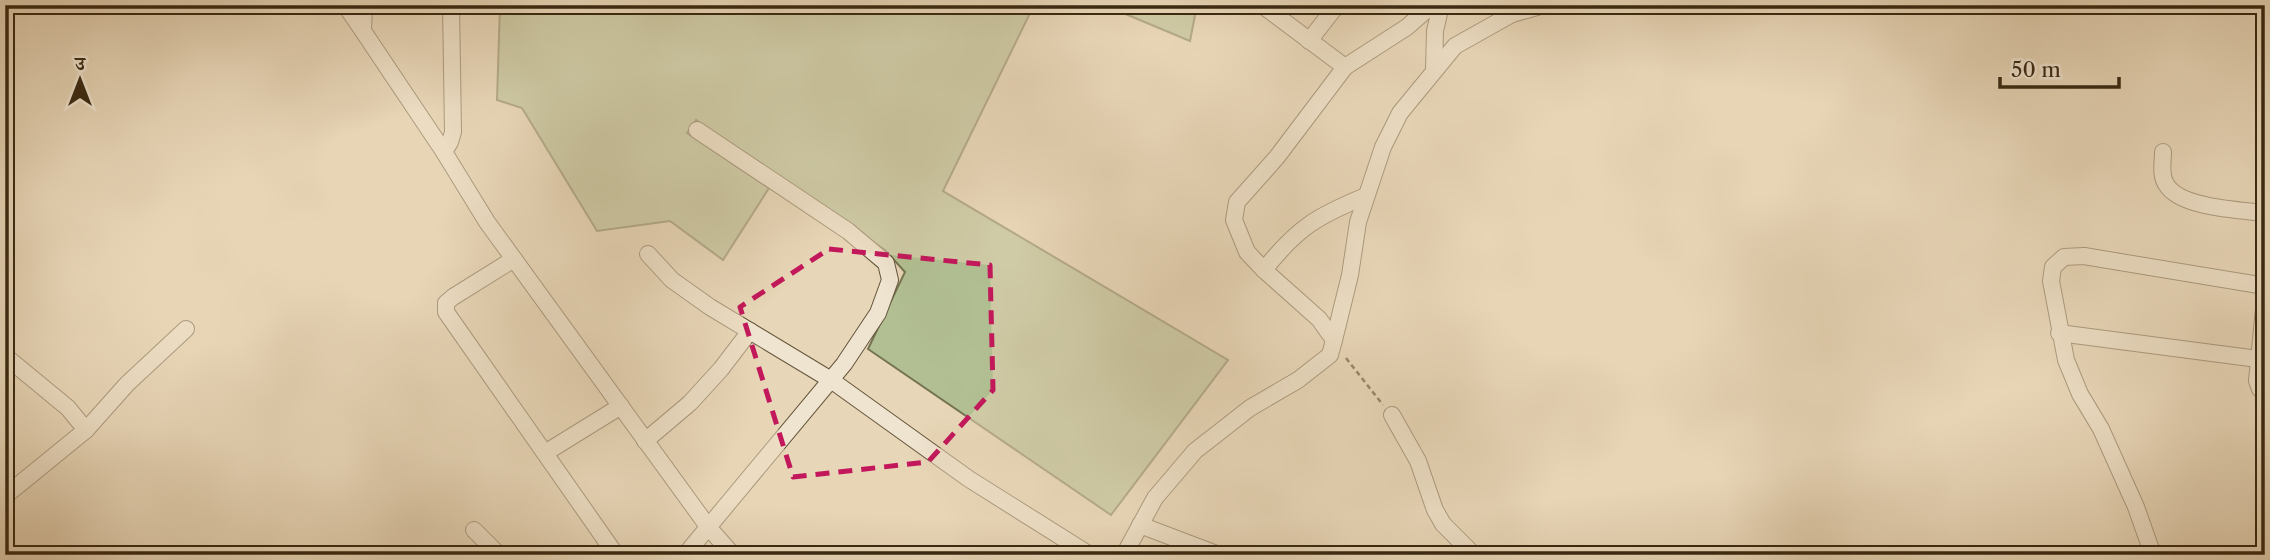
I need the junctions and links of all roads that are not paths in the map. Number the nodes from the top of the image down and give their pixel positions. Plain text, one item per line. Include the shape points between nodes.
1 (345, 5) edge
2 (364, 5) edge
3 (451, 5) edge
4 (1262, 5) edge
5 (1337, 5) edge
6 (1432, 5) edge
7 (1441, 5) edge
8 (1544, 5) edge
9 (363, 31) junction
10 (1309, 41) junction
11 (1345, 67) junction
12 (1434, 70) junction
13 (697, 130) dead end
14 (444, 152) junction
15 (2163, 152) dead end
16 (1366, 196) junction
17 (2265, 213) edge
18 (648, 254) dead end
19 (514, 259) junction
20 (1264, 270) junction
21 (2265, 286) edge
22 (2265, 298) edge
23 (186, 329) dead end
24 (750, 331) junction
25 (2059, 333) junction
26 (1334, 340) junction
27 (5, 356) edge
28 (2258, 359) junction
29 (831, 380) junction
30 (2265, 393) edge
31 (621, 406) junction
32 (1392, 415) road end
33 (86, 430) junction
34 (645, 441) junction
35 (545, 453) junction
36 (5, 496) edge
37 (1140, 524) junction
38 (709, 528) junction
39 (474, 530) dead end
40 (499, 555) edge
41 (616, 555) edge
42 (685, 555) edge
43 (733, 555) edge
44 (1090, 555) edge
45 (1124, 555) edge
46 (1219, 555) edge
47 (1474, 555) edge
48 (2153, 555) edge

1 - 9 street
2 - 9 street
3 - 14 street via 453,132
4 - 10 street
5 - 10 street
6 - 11 street
7 - 12 street
8 - 12 street via 1512,14 1455,46
9 - 14 street
10 - 11 street
11 - 20 street via 1237,202 1234,220 1239,238
12 - 16 street via 1400,113
13 - 29 street via 848,231 886,263 890,280 878,313
14 - 19 street
15 - 17 street via 2162,176 2175,193 2192,202
16 - 20 street via 1326,212 1296,234
16 - 26 street
18 - 24 street via 672,280
19 - 31 street
19 - 35 street via 453,297 446,303 446,312
20 - 26 street via 1319,319
21 - 25 street via 2084,256 2064,257 2053,267 2051,281
22 - 28 street
23 - 33 street
24 - 29 street
24 - 34 street via 690,403
25 - 28 street
25 - 48 street via 2080,394 2106,440
26 - 37 street via 1330,355 1195,451 1155,498
27 - 33 street via 68,408
28 - 30 street via 2257,381
29 - 38 street
29 - 44 street via 969,478
31 - 34 street
31 - 35 street
32 - 47 street via 1418,461 1443,524
33 - 36 street
34 - 38 street
35 - 41 street
37 - 45 street
37 - 46 street
38 - 42 street
38 - 43 street
39 - 40 street

